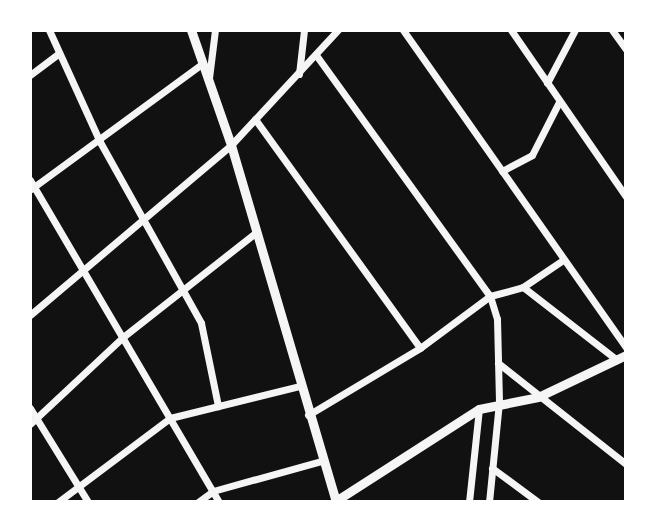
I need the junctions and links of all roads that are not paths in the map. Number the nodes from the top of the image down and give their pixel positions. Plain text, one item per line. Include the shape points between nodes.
1 (49, 30) edge
2 (191, 30) edge
3 (215, 30) edge
4 (304, 30) edge
5 (338, 30) edge
6 (404, 30) edge
7 (511, 30) edge
8 (575, 30) edge
9 (612, 30) edge
10 (626, 49) edge
11 (60, 53) junction
12 (316, 55) junction
13 (202, 64) junction
14 (30, 75) edge
15 (299, 75) junction
16 (209, 80) junction
17 (547, 83) junction
18 (559, 102) junction
19 (255, 119) junction
20 (100, 142) junction
21 (230, 145) junction
22 (502, 171) junction
23 (31, 186) edge
24 (626, 197) edge
25 (146, 220) junction
26 (254, 234) junction
27 (563, 260) junction
28 (83, 270) junction
29 (184, 286) junction
30 (523, 288) junction
31 (490, 296) junction
32 (30, 315) edge
33 (123, 337) junction
34 (626, 347) edge
35 (420, 348) junction
36 (622, 357) edge
37 (498, 363) junction
38 (299, 386) junction
39 (538, 397) junction
40 (499, 402) junction
41 (218, 406) junction
42 (30, 408) edge
43 (479, 409) junction
44 (307, 415) junction
45 (170, 418) junction
46 (33, 421) edge
47 (321, 461) junction
48 (626, 464) edge
49 (492, 468) junction
50 (79, 486) junction
51 (213, 491) junction
52 (58, 502) edge
53 (88, 502) edge
54 (198, 502) edge
55 (219, 502) edge
56 (335, 502) edge
57 (469, 502) edge
58 (489, 502) edge
59 (538, 502) edge

1 - 11 street
2 - 13 street
3 - 16 street
4 - 15 street
5 - 12 street
6 - 22 street
7 - 17 street
8 - 17 street
9 - 10 street
11 - 14 street
11 - 20 street
12 - 15 street
12 - 31 street
13 - 16 street
13 - 20 street
15 - 19 street
16 - 21 street
17 - 18 street
18 - 22 street via 531,155
18 - 24 street
19 - 21 street
19 - 35 street
20 - 23 street
20 - 25 street
21 - 25 street
21 - 26 street
22 - 27 street
23 - 28 street
25 - 28 street
25 - 29 street
26 - 29 street
26 - 38 street
27 - 30 street
27 - 34 street
28 - 32 street
28 - 33 street
29 - 33 street
29 - 41 street via 201,323
30 - 31 street
30 - 36 street
31 - 35 street
31 - 37 street via 497,319
33 - 45 street
33 - 46 street
35 - 44 street
36 - 39 street
37 - 39 street
37 - 40 street
38 - 41 street
38 - 44 street
39 - 40 street
39 - 48 street
40 - 43 street
40 - 49 street
41 - 45 street
42 - 46 street
43 - 56 street
43 - 57 street
44 - 47 street
45 - 50 street
45 - 51 street
46 - 50 street
47 - 51 street
47 - 56 street
49 - 58 street
49 - 59 street
50 - 52 street
50 - 53 street
51 - 54 street
51 - 55 street

